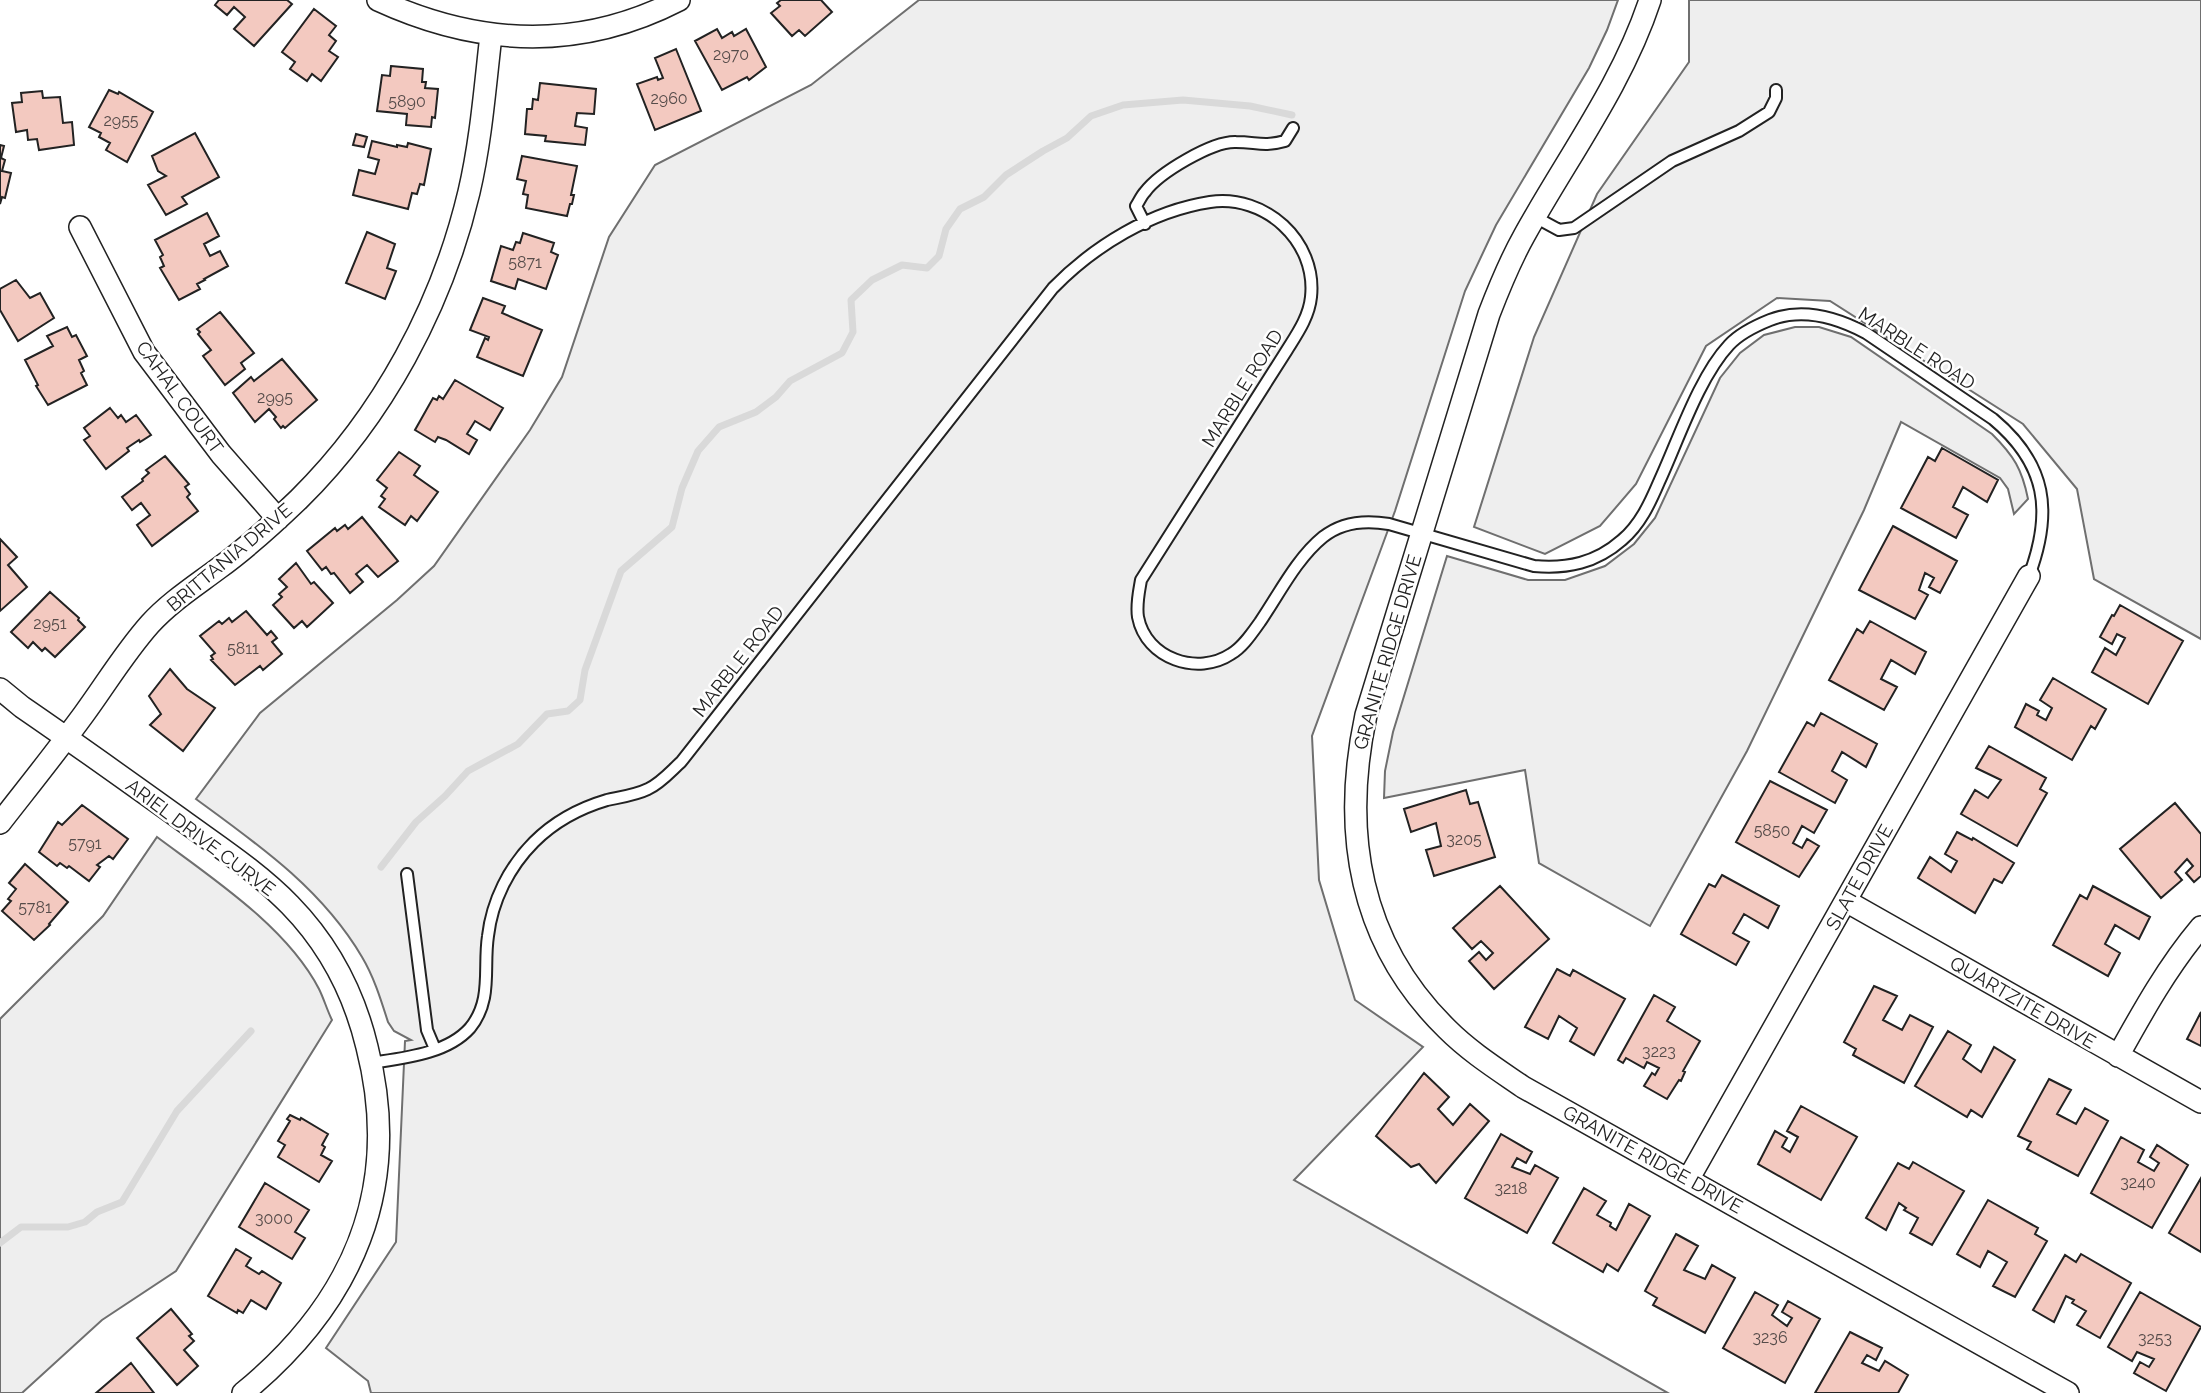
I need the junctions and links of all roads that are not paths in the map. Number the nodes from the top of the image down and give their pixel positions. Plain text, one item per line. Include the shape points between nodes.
1 (378, 0) edge
2 (679, 0) edge
3 (1650, 0) edge
4 (491, 35) junction
5 (1776, 90) dead end
6 (1293, 128) dead end
7 (1535, 217) junction
8 (1145, 224) junction
9 (80, 228) dead end
10 (278, 519) junction
11 (1422, 532) junction
12 (2029, 576) joint
13 (0, 689) edge
14 (66, 738) junction
15 (0, 823) edge
16 (407, 874) dead end
17 (1846, 901) junction
18 (2201, 928) edge
19 (435, 1049) junction
20 (2118, 1056) junction
21 (371, 1063) junction
22 (2201, 1102) edge
23 (1689, 1178) junction
24 (243, 1393) edge
25 (2068, 1393) edge

1 - 4 street via 435,23
2 - 4 street via 596,30 559,36
3 - 7 street, GRANITE RIDGE DRIVE via 1621,72
4 - 10 street, BRITTANIA DRIVE via 470,190 428,313 355,434
5 - 7 lane via 1769,112 1672,161 1574,228 1559,230
6 - 8 lane via 1285,141 1267,146 1233,141 1172,169 1145,191 1136,206
7 - 11 street, GRANITE RIDGE DRIVE via 1489,314
8 - 11 lane, MARBLE ROAD via 1211,202 1234,201 1254,207 1273,216 1302,248 1310,271 1311,298 1304,322 1141,580 1139,619 1156,648 1174,660 1195,664 1232,654 1250,636 1308,551 1345,524 1370,521
8 - 19 lane, MARBLE ROAD via 1097,249 1053,288 681,762 648,789 578,811 533,842 515,865 493,909 485,997 479,1013 469,1029
9 - 10 street, CAHAL COURT via 144,352 221,454
10 - 14 street, BRITTANIA DRIVE via 151,623
11 - 12 lane, MARBLE ROAD via 1557,569 1603,554 1639,521 1700,393 1730,345 1751,327 1774,318 1822,315 1866,333 2011,433 2035,471 2042,494 2043,531
11 - 23 street, GRANITE RIDGE DRIVE via 1357,754 1356,846 1378,928 1423,1003 1473,1052 1523,1087
12 - 17 street, SLATE DRIVE
13 - 14 street, ARIEL DRIVE CURVE
14 - 15 street, BRITTANIA DRIVE
14 - 21 street, ARIEL DRIVE CURVE via 251,870 290,904 341,974 359,1013
16 - 19 lane via 427,1030
17 - 20 street, QUARTZITE DRIVE
17 - 23 street, SLATE DRIVE
18 - 20 street via 2162,981
19 - 21 lane, MARBLE ROAD
20 - 22 street, QUARTZITE DRIVE
21 - 24 street, ARIEL DRIVE CURVE via 380,1148 360,1238 341,1281 317,1318 289,1352
23 - 25 street, GRANITE RIDGE DRIVE

